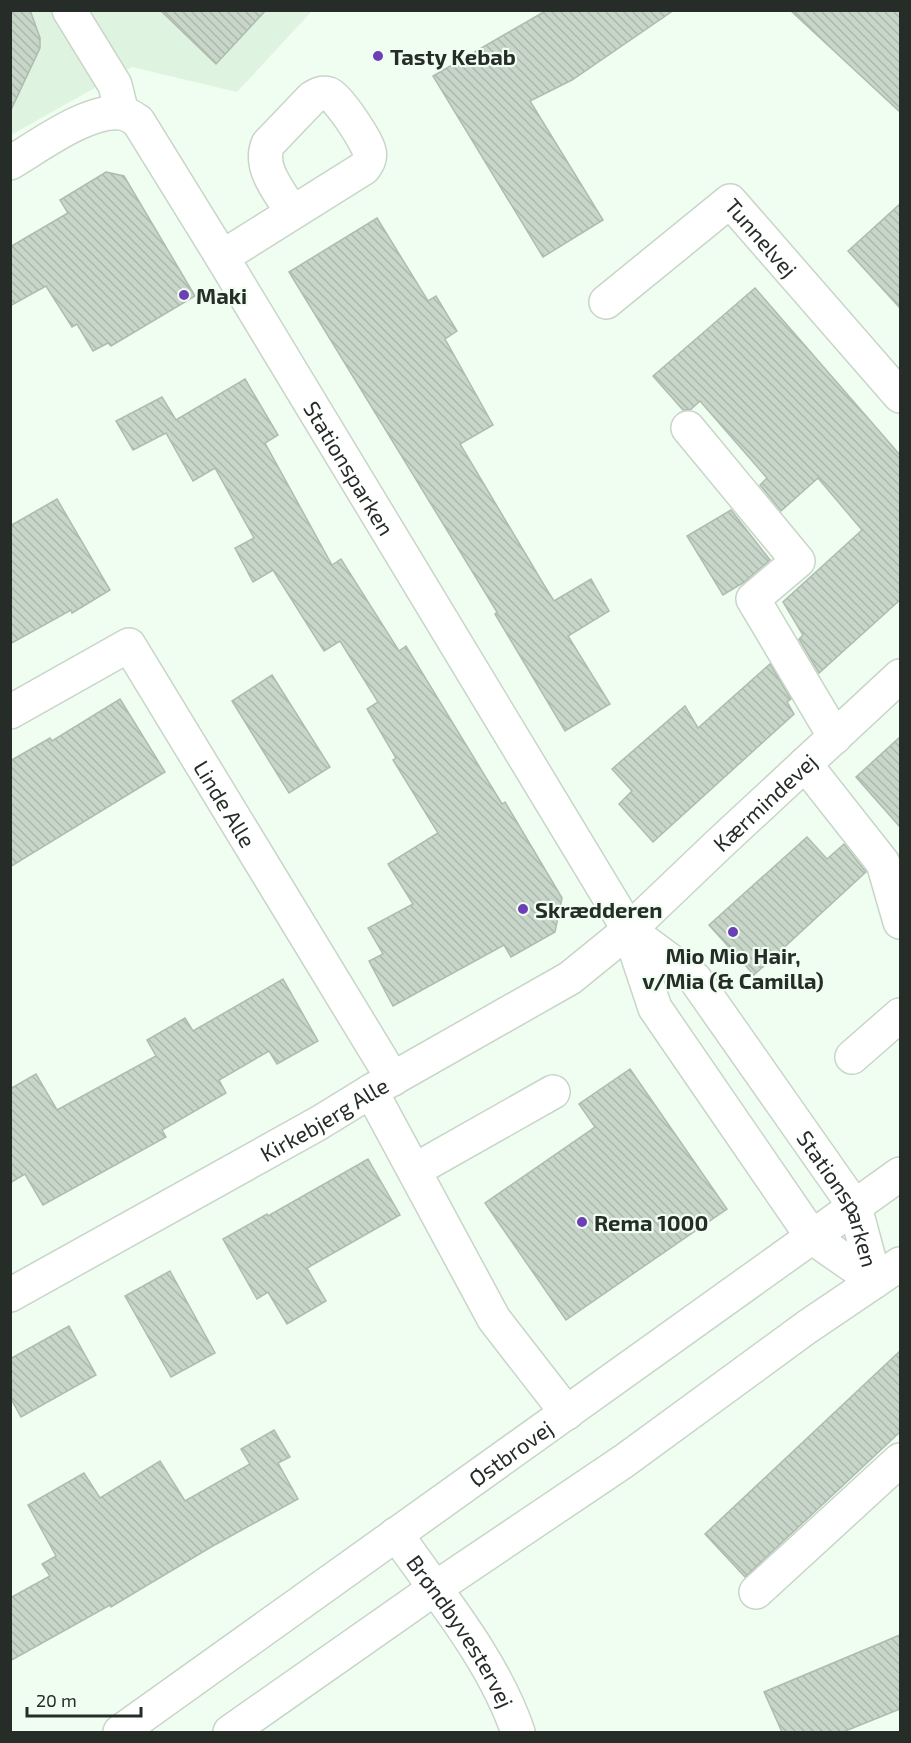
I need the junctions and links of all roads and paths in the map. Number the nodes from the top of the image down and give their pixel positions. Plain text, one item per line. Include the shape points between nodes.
1 (69, 10) edge
2 (122, 113) junction
3 (10, 163) edge
4 (292, 212) dead end
5 (222, 257) junction
6 (606, 302) dead end
7 (900, 396) edge
8 (688, 428) dead end
9 (900, 676) edge
10 (10, 712) edge
11 (835, 737) junction
12 (805, 764) junction
13 (900, 922) edge
14 (629, 930) junction
15 (900, 1015) edge
16 (852, 1057) dead end
17 (382, 1085) junction
18 (553, 1092) dead end
19 (415, 1170) junction
20 (900, 1174) edge
21 (855, 1207) junction
22 (813, 1238) junction
23 (888, 1273) edge
24 (10, 1295) edge
25 (567, 1413) junction
26 (900, 1460) edge
27 (396, 1534) junction
28 (434, 1589) junction
29 (756, 1592) dead end
30 (120, 1732) edge
31 (230, 1732) edge
32 (518, 1732) edge

1 - 2 street via 115,86
2 - 3 street via 105,114 78,124
2 - 5 street, Stationsparken via 138,121
4 - 5 street
5 - 14 street, Stationsparken
6 - 7 street, Tunnelvej via 730,201
8 - 11 street via 798,561 753,599
9 - 11 street, Kærmindevej
10 - 17 street, Linde Alle via 129,645
11 - 12 street, Kærmindevej
12 - 13 street via 883,863
12 - 14 street, Kærmindevej
14 - 17 street, Kirkebjerg Alle via 570,978
14 - 21 street, Stationsparken via 695,979
14 - 22 street, Stationsparken via 655,1008
15 - 16 street
17 - 19 street
17 - 24 street, Kirkebjerg Alle
18 - 19 street
19 - 25 street via 494,1319
20 - 21 street, Østbrovej
21 - 22 street, Østbrovej
21 - 23 street, Stationsparken
22 - 23 street, Stationsparken
22 - 25 street, Østbrovej
23 - 28 street via 624,1461
25 - 27 street, Østbrovej
26 - 29 street
27 - 28 street, Brøndbyvestervej
27 - 30 street, Østbrovej
28 - 31 street
28 - 32 street, Brøndbyvestervej via 487,1666

